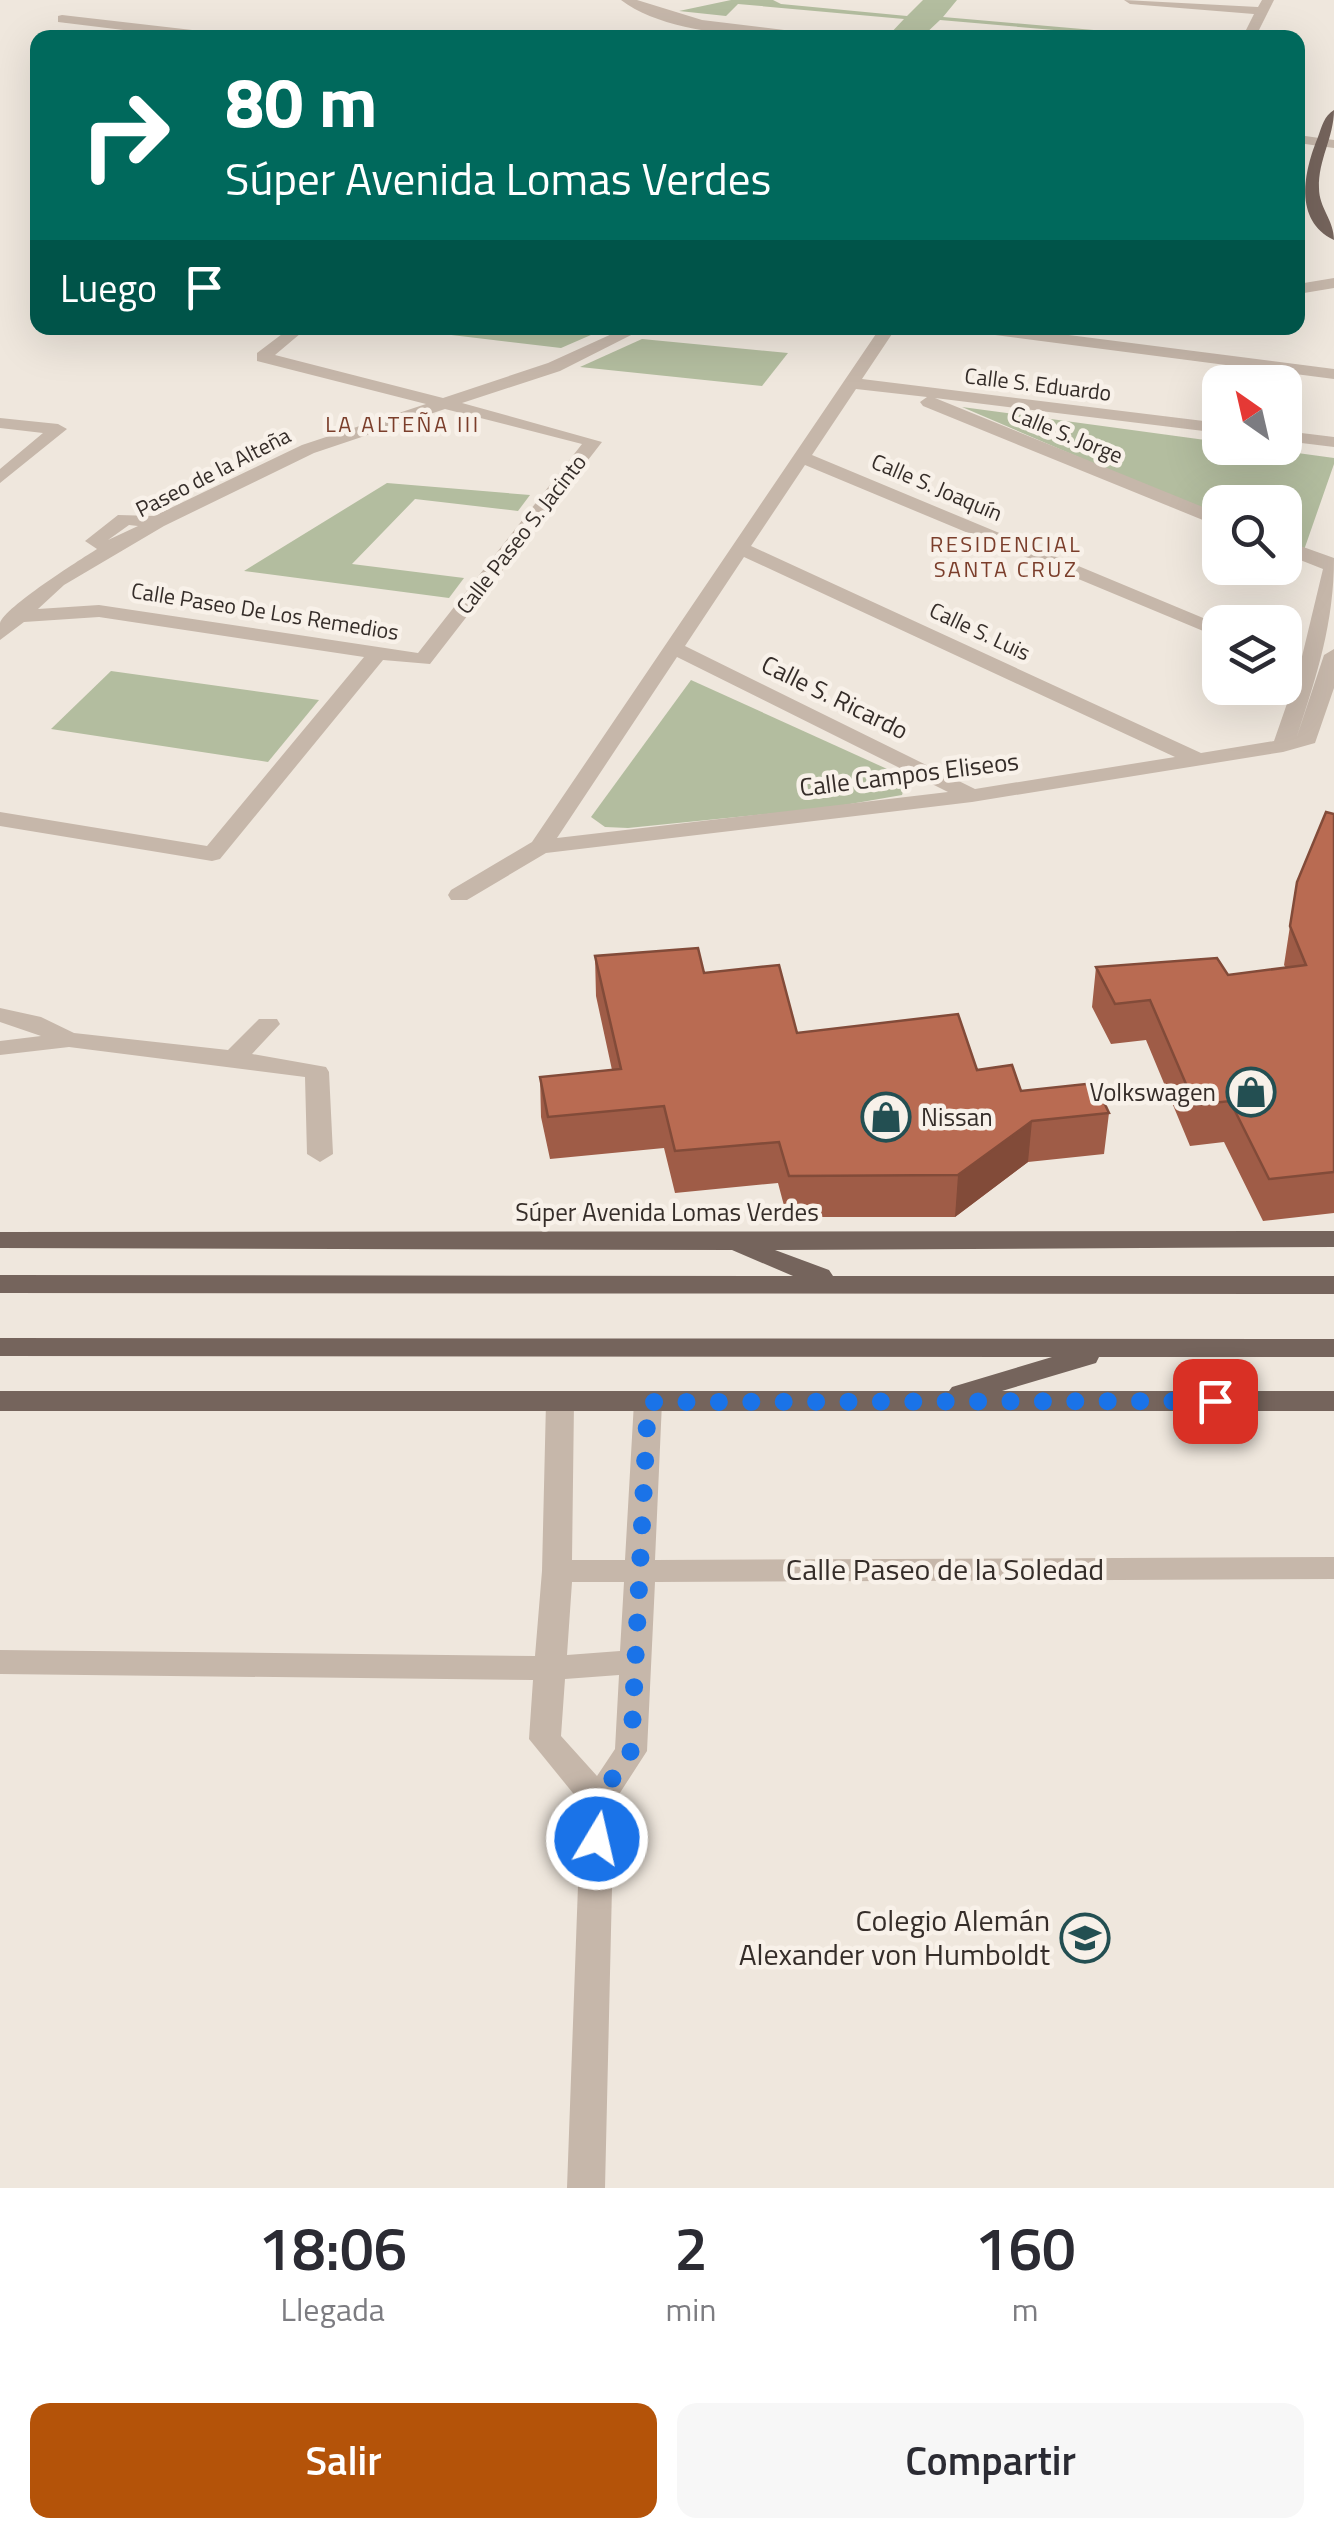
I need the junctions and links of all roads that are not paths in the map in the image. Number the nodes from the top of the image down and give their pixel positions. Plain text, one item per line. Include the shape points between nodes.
1 (628, 0) edge
2 (1130, 0) edge
3 (1264, 5) edge
4 (62, 19) dead end
5 (158, 30) edge
6 (776, 30) edge
7 (1252, 30) edge
8 (1334, 114) edge
9 (1329, 143) edge
10 (1334, 234) edge
11 (1334, 283) edge
12 (1305, 288) edge
13 (290, 335) edge
14 (622, 335) edge
15 (883, 335) edge
16 (1034, 335) edge
17 (1334, 374) edge
18 (851, 383) junction
19 (897, 389) junction
20 (434, 404) junction
21 (0, 422) edge
22 (1202, 426) edge
23 (1302, 438) edge
24 (1334, 442) edge
25 (802, 457) junction
26 (0, 478) edge
27 (1202, 513) edge
28 (740, 548) junction
29 (1302, 554) edge
30 (1334, 566) edge
31 (56, 581) junction
32 (99, 611) junction
33 (14, 617) junction
34 (1202, 624) edge
35 (0, 634) edge
36 (674, 648) junction
37 (378, 654) junction
38 (1334, 655) edge
39 (423, 660) joint
40 (1302, 666) edge
41 (1318, 673) junction
42 (1199, 760) junction
43 (972, 796) junction
44 (0, 819) edge
45 (540, 847) junction
46 (459, 895) dead end
47 (0, 1014) edge
48 (268, 1024) dead end
49 (69, 1040) junction
50 (0, 1048) edge
51 (234, 1058) junction
52 (320, 1154) dead end
53 (1334, 1238) edge
54 (0, 1240) edge
55 (728, 1242) junction
56 (838, 1283) junction
57 (0, 1284) edge
58 (1334, 1285) edge
59 (0, 1347) edge
60 (1113, 1348) junction
61 (1334, 1348) edge
62 (1334, 1400) edge
63 (0, 1401) edge
64 (560, 1402) junction
65 (648, 1402) junction
66 (938, 1402) junction
67 (1334, 1568) edge
68 (557, 1571) junction
69 (642, 1572) junction
70 (0, 1662) edge
71 (637, 1662) junction
72 (549, 1668) junction
73 (598, 1800) junction
74 (586, 2188) edge

1 - 6 street via 658,16
2 - 3 street
3 - 7 street
4 - 5 street
8 - 9 main road
9 - 10 main road via 1308,189 1312,208
11 - 12 street
13 - 20 street via 264,357
14 - 20 street, Paseo de la Alteña via 554,367
15 - 18 street, Calle Campos Eliseos
16 - 17 street
18 - 19 street, Calle S. Eduardo
18 - 25 street, Calle Campos Eliseos
19 - 22 street, Calle S. Eduardo
19 - 27 street, Calle S. Jorge
20 - 31 street, Paseo de la Alteña via 308,449 156,522 125,519 94,541 113,549
20 - 39 street, Calle Paseo S. Jacinto via 593,442
21 - 26 street via 58,429
23 - 24 street
25 - 28 street, Calle Campos Eliseos
25 - 34 street, Calle S. Joaquín
28 - 36 street, Calle Campos Eliseos
28 - 42 street, Calle S. Luis
29 - 30 street
30 - 41 street, Calle Campos Eliseos
31 - 32 street, Calle Paseo De Los Remedios
31 - 33 street
32 - 33 street, Calle Paseo De Los Remedios
32 - 37 street, Calle Paseo De Los Remedios
33 - 35 street
36 - 43 street, Calle S. Ricardo
36 - 45 street, Calle Campos Eliseos
37 - 39 street, Calle Paseo De Los Remedios
37 - 44 street via 212,854
38 - 41 street, Calle Campos Eliseos
40 - 41 street
41 - 42 street, Calle Campos Eliseos via 1308,738
42 - 43 street, Calle Campos Eliseos
43 - 45 street, Calle Campos Eliseos
45 - 46 street, Calle Campos Eliseos
47 - 49 street
48 - 51 street
49 - 50 street
49 - 51 street
51 - 52 street via 317,1072
53 - 55 main road, Súper Avenida Lomas Verdes
54 - 55 main road, Súper Avenida Lomas Verdes
55 - 56 main road
56 - 57 main road
56 - 58 main road
59 - 60 main road
60 - 61 main road
60 - 66 main road
62 - 66 main road
63 - 64 main road
64 - 65 main road
64 - 68 street
65 - 66 main road
65 - 69 street
67 - 69 street, Calle Paseo de la Soledad
68 - 69 street, Calle Paseo de la Soledad
68 - 72 street
69 - 71 street
70 - 72 street
71 - 72 street
71 - 73 street via 631,1751
72 - 73 street via 546,1740
73 - 74 street

